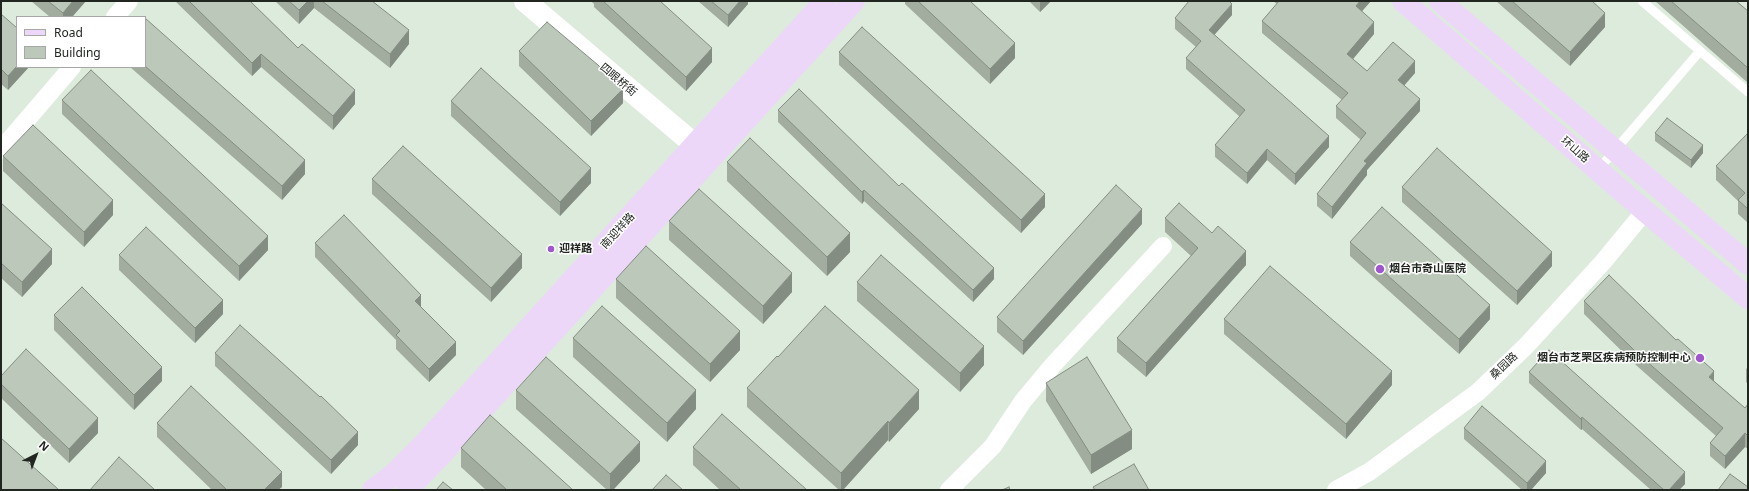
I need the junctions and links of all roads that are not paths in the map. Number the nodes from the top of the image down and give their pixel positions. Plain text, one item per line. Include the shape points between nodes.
1 (129, 1) edge
2 (525, 1) edge
3 (825, 1) edge
4 (854, 1) edge
5 (1403, 1) edge
6 (1440, 1) edge
7 (1642, 1) edge
8 (116, 16) edge
9 (1700, 51) junction
10 (71, 68) edge
11 (1748, 92) edge
12 (1, 150) edge
13 (1615, 150) junction
14 (704, 152) junction
15 (1598, 170) junction
16 (1645, 211) junction
17 (1163, 246) dead end
18 (1748, 264) edge
19 (1748, 298) edge
20 (373, 490) edge
21 (407, 490) edge
22 (948, 490) edge
23 (1336, 490) edge

1 - 8 street
2 - 14 street, 四眼桥街
3 - 14 main road, 南迎祥路
4 - 14 main road, 南迎祥路
5 - 15 main road, 环山路
6 - 13 main road
7 - 9 lane
9 - 11 lane
9 - 13 lane
10 - 12 street
13 - 15 lane
13 - 18 main road
14 - 20 main road, 南迎祥路 via 426,443
14 - 21 main road, 南迎祥路 via 582,299 440,458
15 - 16 main road, 环山路
16 - 19 main road, 环山路
16 - 23 street, 桑园路 via 1603,262 1526,346 1478,392 1369,472
17 - 22 street via 1043,377 1023,401 993,446

